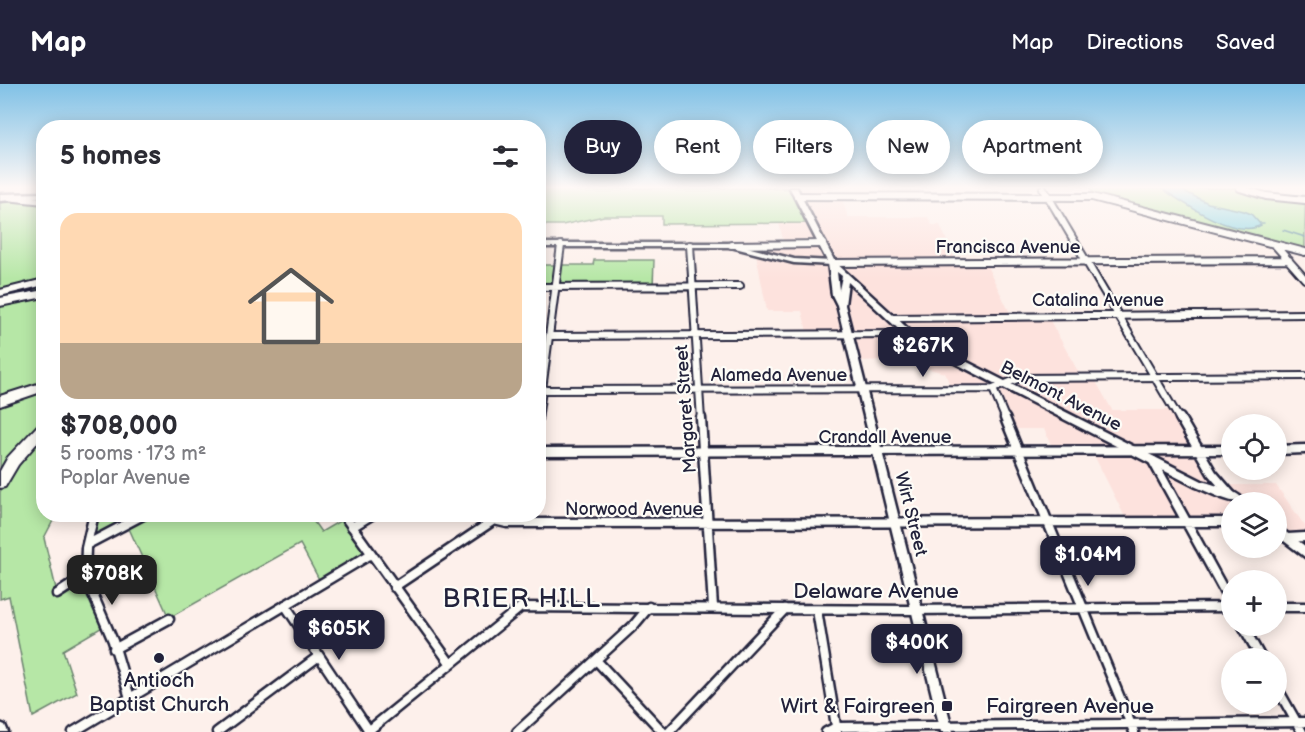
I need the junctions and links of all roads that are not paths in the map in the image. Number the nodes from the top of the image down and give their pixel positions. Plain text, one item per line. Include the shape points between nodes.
1 (809, 218) edge
2 (1061, 218) edge
3 (1176, 218) edge
4 (731, 244) junction
5 (823, 244) junction
6 (1274, 244) junction
7 (546, 245) edge
8 (561, 245) junction
9 (690, 245) junction
10 (1305, 252) edge
11 (1289, 260) junction
12 (1087, 261) junction
13 (832, 262) junction
14 (845, 277) junction
15 (1305, 279) edge
16 (36, 284) edge
17 (740, 286) dead end
18 (546, 287) edge
19 (555, 287) junction
20 (692, 287) junction
21 (36, 288) edge
22 (0, 295) edge
23 (36, 295) edge
24 (36, 300) edge
25 (0, 304) edge
26 (841, 304) junction
27 (1305, 314) edge
28 (1118, 315) junction
29 (891, 318) junction
30 (908, 334) junction
31 (549, 336) junction
32 (696, 336) junction
33 (848, 336) junction
34 (546, 354) edge
35 (1305, 376) edge
36 (1155, 377) junction
37 (1002, 384) junction
38 (36, 389) edge
39 (546, 390) edge
40 (699, 390) junction
41 (861, 390) junction
42 (993, 390) junction
43 (0, 401) edge
44 (36, 435) edge
45 (1305, 449) edge
46 (1132, 450) junction
47 (1198, 450) junction
48 (1221, 450) edge
49 (1287, 450) edge
50 (1018, 451) junction
51 (546, 452) edge
52 (704, 452) junction
53 (877, 452) junction
54 (1153, 461) junction
55 (0, 483) edge
56 (1221, 492) edge
57 (1229, 492) edge
58 (546, 520) edge
59 (92, 522) edge
60 (130, 522) edge
61 (349, 522) edge
62 (360, 522) edge
63 (491, 522) edge
64 (1185, 522) junction
65 (1221, 522) edge
66 (1048, 523) junction
67 (708, 524) junction
68 (894, 524) junction
69 (352, 527) junction
70 (1305, 537) edge
71 (1288, 538) joint
72 (87, 544) junction
73 (1305, 552) edge
74 (371, 554) junction
75 (85, 576) junction
76 (1221, 586) edge
77 (394, 587) junction
78 (57, 594) dead end
79 (285, 605) junction
80 (1221, 606) edge
81 (649, 607) junction
82 (713, 607) junction
83 (1287, 607) edge
84 (1305, 607) edge
85 (1083, 608) junction
86 (785, 609) junction
87 (817, 610) junction
88 (916, 610) junction
89 (169, 619) dead end
90 (114, 649) junction
91 (319, 656) junction
92 (596, 660) junction
93 (450, 663) junction
94 (130, 698) junction
95 (1287, 702) edge
96 (1301, 722) edge
97 (1133, 728) edge
98 (836, 729) edge
99 (947, 729) edge
100 (369, 731) edge
101 (73, 732) edge
102 (217, 732) edge
103 (517, 732) edge
104 (663, 732) edge
105 (669, 732) edge
106 (826, 732) edge
107 (1302, 732) edge

1 - 5 main road, Belmont Avenue
2 - 12 street
3 - 6 street
4 - 5 street
4 - 9 street, Francisca Avenue
4 - 13 street, Francisca Avenue via 794,261
5 - 13 main road, Belmont Avenue
6 - 10 street
6 - 11 street
7 - 8 street, Francisca Avenue
8 - 9 street, Francisca Avenue
8 - 19 street
9 - 20 street, Margaret Street
11 - 12 street, Francisca Avenue
11 - 15 street
12 - 13 street, Francisca Avenue
12 - 28 street
13 - 14 main road, Belmont Avenue
13 - 26 main road, Wirt Street via 836,295
14 - 26 main road, Wirt Street
14 - 29 main road, Belmont Avenue
16 - 22 highway
17 - 20 street
18 - 19 street
19 - 20 street
19 - 31 street
20 - 32 street, Margaret Street
21 - 22 highway
23 - 25 highway
24 - 25 highway
26 - 33 main road, Wirt Street
27 - 28 street, Catalina Avenue
28 - 29 street, Catalina Avenue
28 - 36 street
29 - 30 main road, Belmont Avenue
30 - 33 street
30 - 37 main road, Belmont Avenue
31 - 32 street
31 - 34 street
32 - 33 street
32 - 40 street, Margaret Street
33 - 41 main road, Wirt Street
35 - 36 street
36 - 37 street via 1020,378
36 - 47 street
37 - 42 street
37 - 46 main road, Belmont Avenue
38 - 43 highway
39 - 40 street, Alameda Avenue
40 - 41 street, Alameda Avenue
40 - 52 street, Margaret Street
41 - 42 street, Alameda Avenue
41 - 53 main road, Wirt Street
42 - 50 street
44 - 55 highway
45 - 49 street
46 - 47 street, Crandall Avenue
46 - 50 street, Crandall Avenue
46 - 54 main road, Belmont Avenue
47 - 48 street, Crandall Avenue
47 - 57 street
50 - 53 street, Crandall Avenue
50 - 66 street
51 - 52 street, Crandall Avenue
52 - 53 street, Crandall Avenue
52 - 67 street, Margaret Street
53 - 68 main road, Wirt Street
54 - 56 main road, Belmont Avenue
54 - 64 street
58 - 67 street, Norwood Avenue
59 - 72 street
60 - 72 street
61 - 69 street
62 - 69 street
63 - 77 street
64 - 65 street
64 - 66 street, Norwood Avenue
64 - 76 street
66 - 68 street, Norwood Avenue
66 - 85 street
67 - 68 street, Norwood Avenue
67 - 82 street, Margaret Street
68 - 88 main road, Wirt Street
69 - 74 street
70 - 71 street
71 - 73 main road
72 - 75 street
74 - 77 street
74 - 79 street
75 - 78 street
75 - 90 street
77 - 93 street
79 - 91 street
79 - 94 street
80 - 85 street, Delaware Avenue
81 - 82 street, Delaware Avenue
81 - 92 street
81 - 93 street, Delaware Avenue via 521,607
82 - 86 street, Delaware Avenue
83 - 84 street
85 - 88 street, Delaware Avenue
85 - 97 street
86 - 87 street, Delaware Avenue
86 - 105 street
87 - 88 street, Delaware Avenue
87 - 98 street
88 - 99 main road, Wirt Street
89 - 90 street
90 - 94 street
91 - 100 street
91 - 102 street
92 - 103 street
92 - 104 street
93 - 100 street
94 - 101 street
95 - 96 street
96 - 97 street, Fairgreen Avenue
96 - 107 street
97 - 99 street, Fairgreen Avenue
98 - 99 street, Fairgreen Avenue
98 - 106 street

